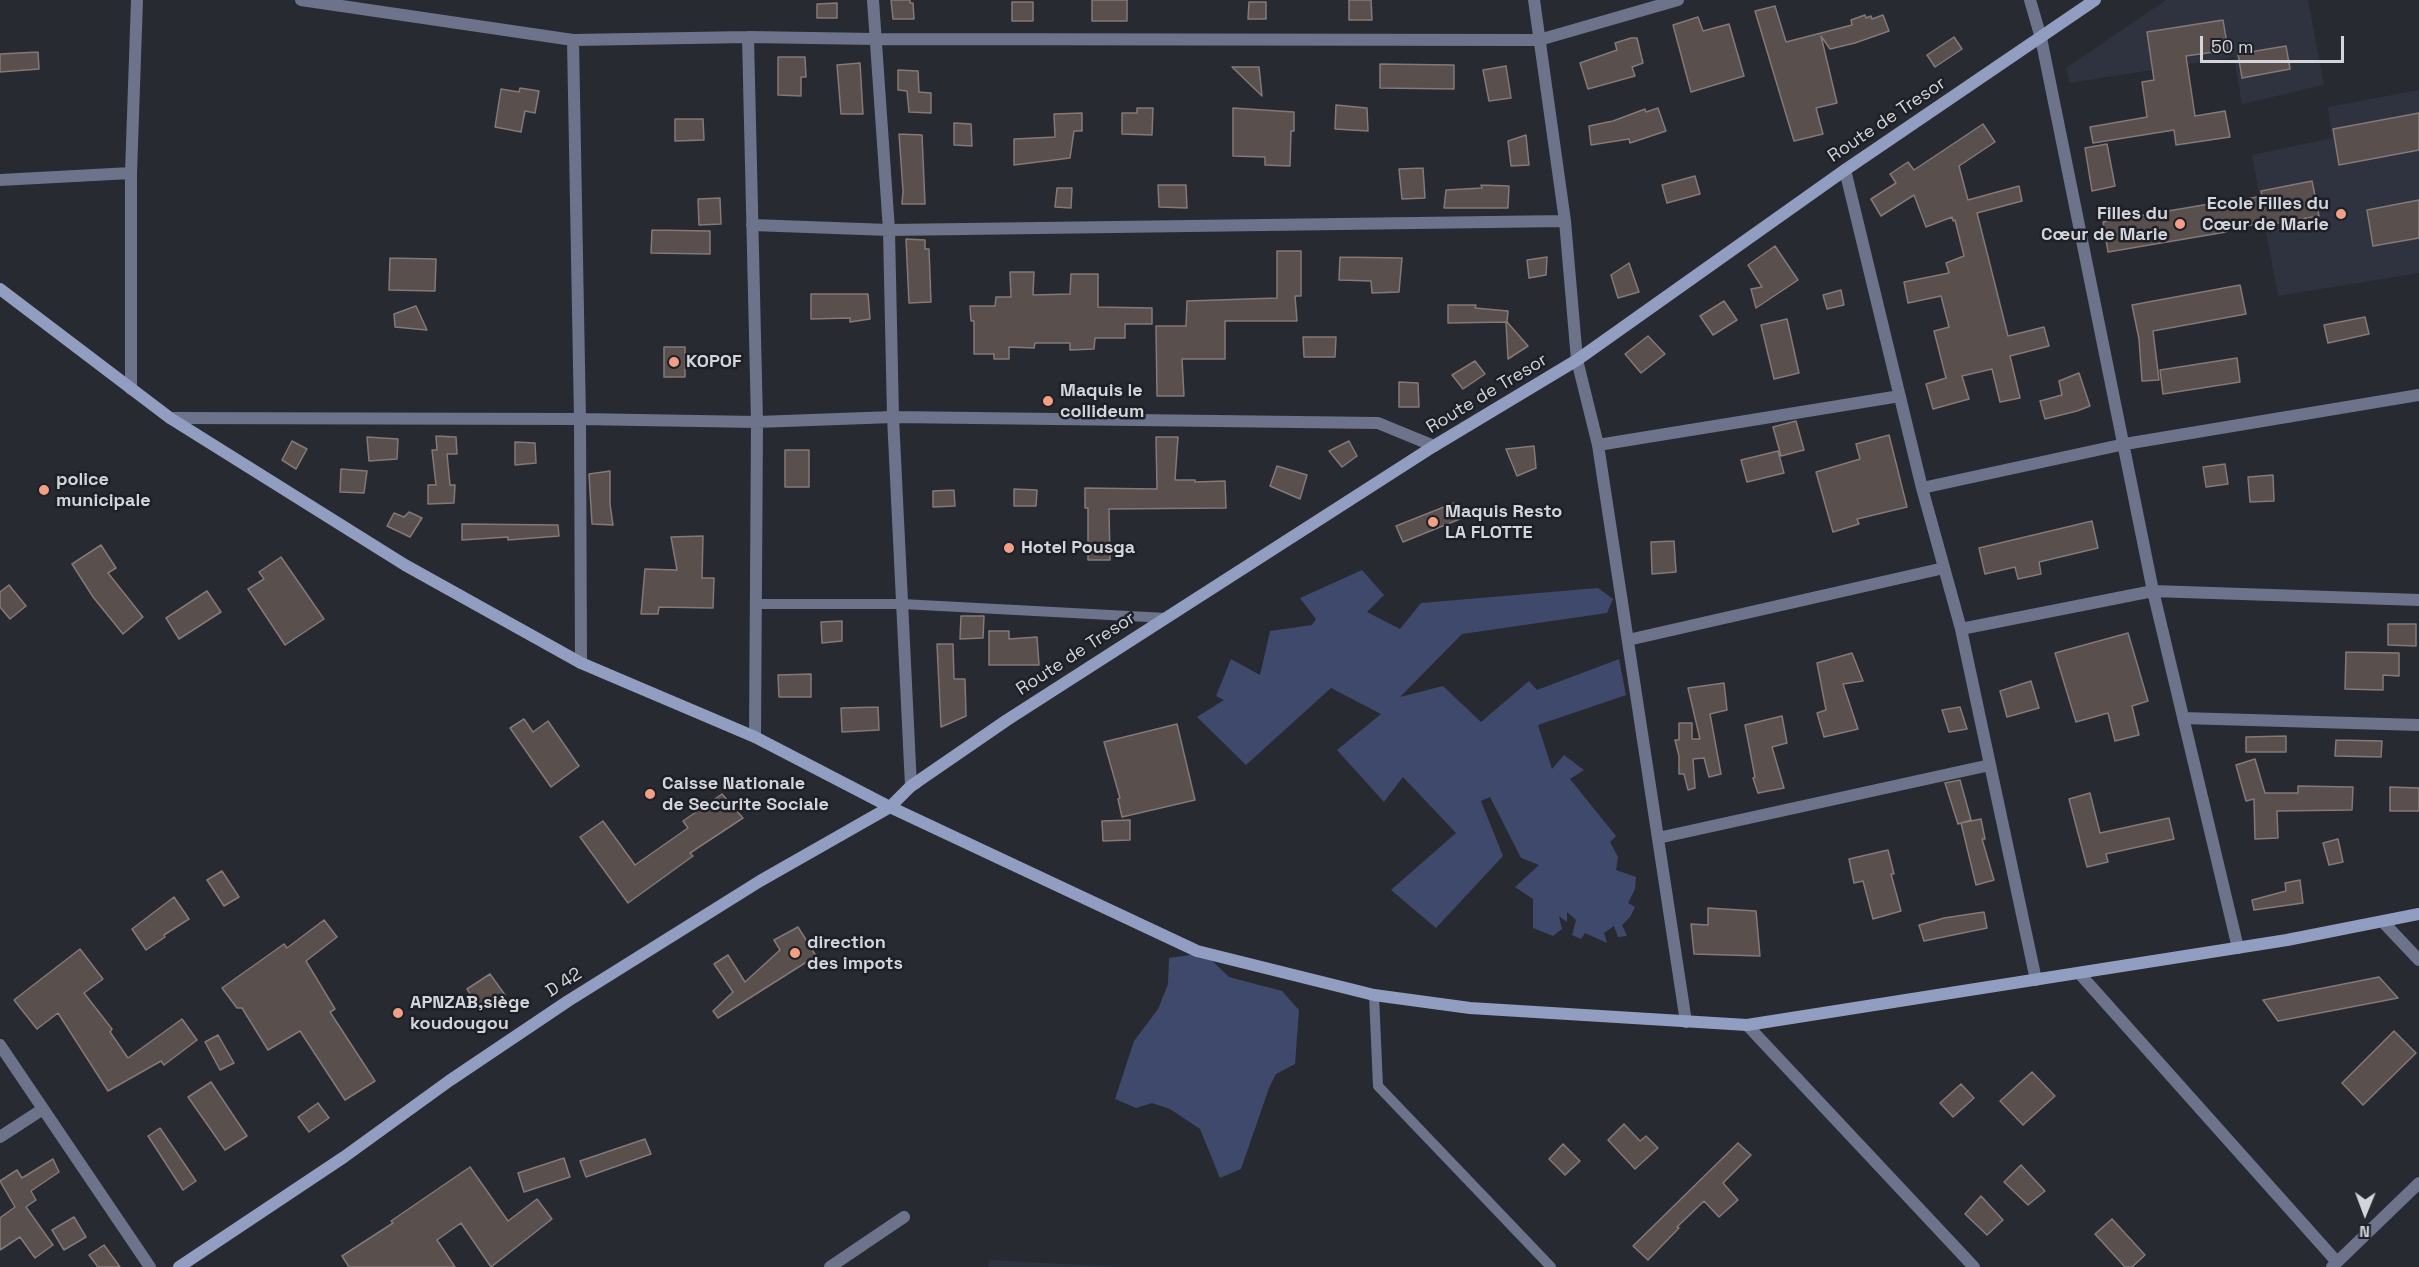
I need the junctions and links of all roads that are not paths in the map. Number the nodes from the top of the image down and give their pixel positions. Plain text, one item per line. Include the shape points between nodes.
1 (137, 0) edge
2 (302, 0) edge
3 (873, 0) edge
4 (1534, 0) edge
5 (1678, 0) edge
6 (2030, 0) edge
7 (2095, 0) edge
8 (328, 2) edge
9 (748, 37) junction
10 (2041, 38) junction
11 (875, 39) junction
12 (573, 40) junction
13 (1539, 40) junction
14 (1845, 170) junction
15 (131, 172) junction
16 (0, 180) edge
17 (1565, 220) junction
18 (752, 225) junction
19 (889, 230) junction
20 (0, 289) edge
21 (1577, 360) junction
22 (131, 389) junction
23 (2419, 394) edge
24 (1900, 396) junction
25 (892, 417) junction
26 (170, 418) junction
27 (580, 419) junction
28 (757, 422) junction
29 (2125, 444) junction
30 (1598, 445) junction
31 (1434, 446) junction
32 (1922, 488) junction
33 (1944, 568) junction
34 (2153, 591) junction
35 (2419, 600) edge
36 (756, 604) junction
37 (903, 604) junction
38 (1167, 618) junction
39 (1961, 629) junction
40 (1628, 640) junction
41 (581, 663) junction
42 (2183, 718) junction
43 (2419, 725) edge
44 (755, 737) junction
45 (1990, 765) junction
46 (911, 786) junction
47 (890, 807) junction
48 (1658, 837) junction
49 (2419, 914) edge
50 (2383, 922) junction
51 (2238, 948) junction
52 (2419, 960) edge
53 (2079, 973) junction
54 (2036, 980) junction
55 (1374, 995) junction
56 (1686, 1022) junction
57 (1747, 1025) junction
58 (0, 1045) edge
59 (43, 1109) junction
60 (0, 1137) edge
61 (2419, 1182) edge
62 (904, 1217) dead end
63 (2335, 1264) edge
64 (150, 1267) edge
65 (179, 1267) edge
66 (830, 1267) edge
67 (1551, 1267) edge
68 (1974, 1267) edge

1 - 15 street
2 - 8 street
3 - 11 street
4 - 13 street
5 - 13 street
6 - 10 street
7 - 10 street, Route de Tresor
8 - 12 street
9 - 11 street
9 - 12 street
9 - 18 street
10 - 14 street, Route de Tresor
10 - 29 street
11 - 13 street
11 - 19 street
12 - 27 street
13 - 17 street
14 - 21 street, Route de Tresor
14 - 24 street
15 - 16 street
15 - 22 street
17 - 19 street
17 - 21 street
18 - 19 street
18 - 28 street
19 - 25 street
20 - 22 street
21 - 30 street
21 - 31 street, Route de Tresor
21 - 46 street
22 - 26 street
23 - 29 street
24 - 30 street
24 - 32 street
25 - 28 street
25 - 31 street via 1378,423
25 - 37 street
26 - 27 street
26 - 41 street via 405,565
27 - 28 street
27 - 41 street
28 - 36 street
29 - 32 street
29 - 34 street
30 - 40 street
31 - 38 street, Route de Tresor
32 - 33 street
33 - 39 street
33 - 40 street
34 - 35 street
34 - 39 street
34 - 42 street
36 - 37 lane
36 - 44 street
37 - 38 lane
37 - 46 street
38 - 46 street, Route de Tresor
39 - 45 street
40 - 48 street
41 - 44 street
42 - 43 street
42 - 51 street
44 - 47 street
45 - 48 street
45 - 54 street
46 - 47 street, Route de Tresor
47 - 55 street via 1197,951
47 - 65 street, D 42 / D 42 via 760,880 568,1001
48 - 56 street
49 - 50 street
50 - 51 street
50 - 52 street
51 - 53 street
53 - 54 street
53 - 63 street
54 - 57 street
55 - 56 street via 1470,1008
55 - 67 lane via 1378,1086
56 - 57 street
57 - 68 street
58 - 59 street
59 - 60 street
59 - 64 street
61 - 63 street
62 - 66 street

